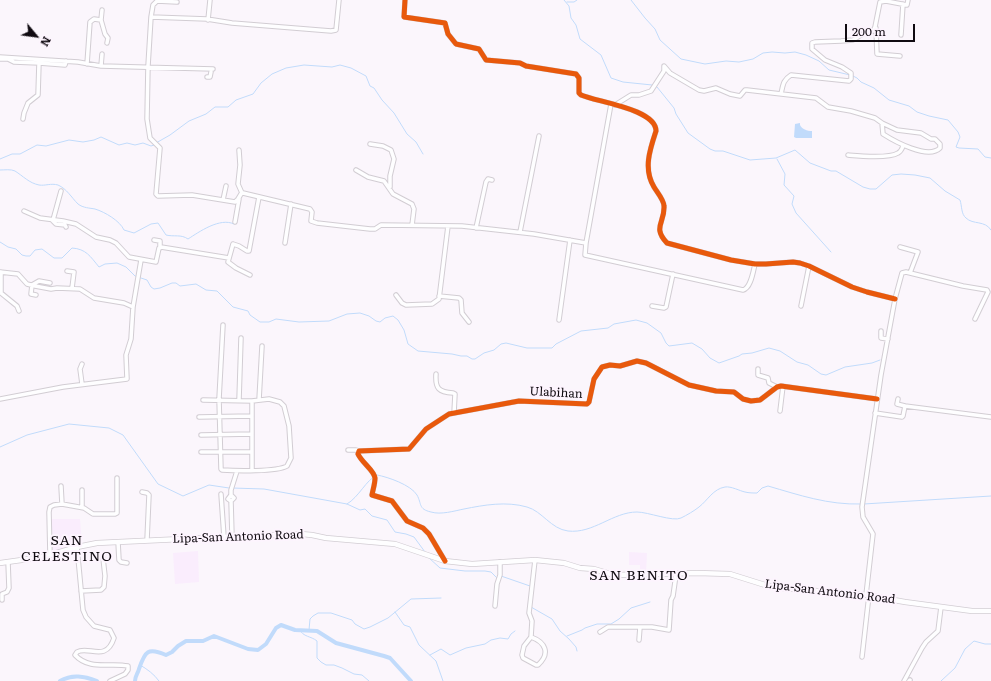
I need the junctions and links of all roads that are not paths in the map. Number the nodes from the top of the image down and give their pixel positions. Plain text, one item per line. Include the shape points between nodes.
1 (210, 0) edge
2 (339, 0) edge
3 (405, 0) edge
4 (908, 0) edge
5 (157, 1) edge
6 (177, 2) dead end
7 (903, 4) junction
8 (102, 10) dead end
9 (151, 17) junction
10 (102, 20) junction
11 (208, 20) junction
12 (875, 27) junction
13 (901, 35) dead end
14 (107, 42) dead end
15 (102, 54) dead end
16 (900, 56) dead end
17 (0, 58) edge
18 (66, 61) junction
19 (39, 63) junction
20 (87, 64) junction
21 (101, 66) junction
22 (148, 66) junction
23 (207, 77) dead end
24 (781, 94) junction
25 (613, 104) junction
26 (23, 119) dead end
27 (882, 123) junction
28 (539, 136) dead end
29 (370, 144) dead end
30 (903, 146) junction
31 (239, 150) dead end
32 (848, 155) dead end
33 (356, 170) dead end
34 (492, 180) dead end
35 (226, 186) dead end
36 (390, 188) junction
37 (61, 191) dead end
38 (242, 193) junction
39 (259, 197) junction
40 (239, 198) junction
41 (223, 200) junction
42 (291, 204) junction
43 (24, 211) dead end
44 (53, 220) junction
45 (235, 222) dead end
46 (412, 225) junction
47 (448, 226) junction
48 (66, 227) dead end
49 (476, 228) junction
50 (520, 232) junction
51 (154, 240) dead end
52 (570, 240) junction
53 (285, 243) dead end
54 (586, 243) junction
55 (900, 247) dead end
56 (160, 248) junction
57 (229, 258) junction
58 (141, 260) junction
59 (755, 264) junction
60 (809, 266) junction
61 (68, 271) dead end
62 (1, 272) edge
63 (910, 273) junction
64 (673, 274) junction
65 (250, 275) dead end
66 (50, 282) dead end
67 (32, 285) junction
68 (72, 288) junction
69 (36, 295) dead end
70 (396, 295) dead end
71 (439, 296) junction
72 (895, 299) junction
73 (652, 306) dead end
74 (801, 306) dead end
75 (133, 307) junction
76 (19, 311) dead end
77 (975, 319) dead end
78 (559, 320) dead end
79 (469, 322) dead end
80 (223, 325) dead end
81 (881, 331) dead end
82 (876, 337) dead end
83 (241, 338) dead end
84 (881, 338) junction
85 (888, 339) junction
86 (262, 346) dead end
87 (82, 364) dead end
88 (758, 369) dead end
89 (436, 374) dead end
90 (82, 384) junction
91 (783, 386) junction
92 (777, 387) junction
93 (0, 399) edge
94 (877, 399) junction
95 (898, 399) dead end
96 (203, 400) dead end
97 (219, 400) junction
98 (239, 400) junction
99 (252, 400) junction
100 (259, 400) junction
101 (905, 406) junction
102 (780, 411) dead end
103 (454, 413) junction
104 (875, 413) junction
105 (252, 416) junction
106 (199, 417) dead end
107 (220, 417) junction
108 (991, 417) edge
109 (200, 434) dead end
110 (220, 434) junction
111 (252, 434) junction
112 (348, 450) dead end
113 (359, 451) junction
114 (201, 452) dead end
115 (220, 452) junction
116 (252, 452) junction
117 (252, 470) junction
118 (237, 471) junction
119 (117, 478) dead end
120 (61, 486) dead end
121 (82, 490) dead end
122 (142, 492) dead end
123 (221, 494) dead end
124 (62, 504) junction
125 (82, 508) junction
126 (224, 536) junction
127 (232, 536) junction
128 (146, 540) junction
129 (118, 542) junction
130 (77, 547) junction
131 (50, 555) junction
132 (103, 558) dead end
133 (535, 560) junction
134 (445, 561) junction
135 (8, 562) junction
136 (500, 562) junction
137 (0, 563) edge
138 (127, 563) dead end
139 (676, 575) junction
140 (81, 591) junction
141 (867, 595) junction
142 (2, 600) dead end
143 (495, 606) dead end
144 (941, 607) junction
145 (991, 611) edge
146 (640, 627) junction
147 (600, 632) dead end
148 (531, 637) junction
149 (639, 640) dead end
150 (862, 657) dead end
151 (110, 681) edge
152 (904, 681) edge

1 - 11 street
2 - 11 street via 336,30 331,31
3 - 25 street via 404,17 445,23 448,34 456,44 479,49 486,60 520,63 576,74 581,95
4 - 7 street via 907,5
5 - 6 street
5 - 9 street via 153,5
7 - 12 street via 880,2
7 - 13 street
8 - 10 street
9 - 11 street
9 - 22 street
10 - 14 street
10 - 20 street via 94,19 90,22
12 - 16 street via 877,54
12 - 24 street via 873,31 855,39 812,43 812,48 825,60 850,73 849,81 791,75 783,82
15 - 21 street
17 - 18 street
17 - 19 street via 12,62
18 - 19 street via 65,65
18 - 20 street
19 - 26 street via 38,95 28,104
20 - 21 street
21 - 22 street
22 - 23 street via 211,70 210,77
22 - 41 street via 148,134 160,148 156,194 192,195
24 - 25 street via 746,90 738,96 716,88 702,91 670,73 664,66 664,71 651,91 631,95
24 - 27 street via 816,98 828,107 875,118
25 - 54 street
25 - 59 street via 648,118 657,128 648,160 652,184 664,202 659,230 664,240 670,244
27 - 30 street via 883,134
27 - 30 street via 897,130 921,133 935,139 940,148 923,151
28 - 50 street
29 - 36 street via 391,150 394,159
30 - 32 street via 896,154 871,158
31 - 38 street via 238,184
33 - 36 street via 384,181
34 - 49 street via 488,179 486,182
35 - 41 street
36 - 46 street via 393,194 414,206
37 - 44 street
38 - 39 street
38 - 40 street
39 - 42 street
39 - 57 street via 249,251 233,244
40 - 41 street via 235,202
40 - 45 street
42 - 46 street via 311,210 311,221 317,223 370,229 381,225
42 - 53 street
43 - 44 street
44 - 48 street via 56,224
44 - 58 street via 76,224 96,237 113,241 127,256
46 - 47 street
47 - 49 street
47 - 71 street
49 - 50 street
50 - 52 street
51 - 56 street via 160,241
52 - 54 street
52 - 78 street
54 - 64 street via 584,253 587,256
55 - 63 street via 918,252
56 - 57 street
56 - 58 street via 157,262
57 - 65 street via 228,263
58 - 75 street
59 - 60 street via 794,262
59 - 64 street via 746,290
60 - 72 street via 852,287
60 - 74 street
61 - 68 street via 74,272
62 - 67 street via 18,274 27,284
62 - 76 street via 1,294 17,306
63 - 72 street via 902,273
63 - 77 street via 987,290
64 - 73 street via 666,307
66 - 67 street via 39,281
67 - 68 street via 50,289
67 - 69 street via 31,294
68 - 75 street via 82,290 94,298
70 - 71 street via 406,305 432,304
71 - 79 street via 459,298 462,313
72 - 85 street
75 - 90 street via 131,339 126,355 127,379
80 - 97 street
81 - 84 street
82 - 84 street
83 - 98 street
84 - 85 street
85 - 94 street
86 - 100 street
87 - 90 street
88 - 92 street via 758,375 768,378 769,383
89 - 103 street via 436,386 455,394
90 - 93 street
91 - 92 street, Ulabihan
91 - 94 street, Ulabihan
91 - 102 street
92 - 103 street, Ulabihan via 760,400 751,401 734,392 689,385 646,363 636,361 620,366 602,367 594,378 587,404 519,401
94 - 104 street
95 - 101 street via 897,404
96 - 97 street
97 - 98 street
97 - 107 street
98 - 99 street
99 - 100 street
99 - 105 street
100 - 117 street via 274,400 284,406 289,426 291,458 283,468
101 - 104 street via 902,417
101 - 108 street
103 - 113 street, Ulabihan via 426,429 408,450
104 - 141 street via 862,507 863,517 872,534
105 - 107 street
105 - 111 street
106 - 107 street
107 - 110 street
109 - 110 street
110 - 111 street
110 - 115 street
111 - 116 street
112 - 113 street, Ulabihan
113 - 134 street via 362,462 374,474 372,495 392,500 407,521 423,528
114 - 115 street
115 - 116 street
115 - 118 street via 221,470
116 - 117 street
117 - 118 street
118 - 127 street via 231,490 234,498 231,501
119 - 125 street via 116,514 93,514
120 - 124 street
121 - 125 street
122 - 128 street via 149,495
123 - 126 street
124 - 125 street
124 - 131 street via 51,506 49,509
126 - 127 main road, Lipa-San Antonio Road
126 - 128 main road, Lipa-San Antonio Road
127 - 134 main road, Lipa-San Antonio Road via 301,534 395,544
128 - 129 main road, Lipa-San Antonio Road
129 - 130 main road, Lipa-San Antonio Road
129 - 138 street via 119,560
130 - 131 main road, Lipa-San Antonio Road
130 - 140 street
131 - 135 main road, Lipa-San Antonio Road
132 - 140 street via 104,587 101,590
133 - 136 main road, Lipa-San Antonio Road
133 - 139 main road, Lipa-San Antonio Road via 564,563 614,575
133 - 148 street via 529,613 532,621
134 - 136 main road, Lipa-San Antonio Road via 472,564
135 - 137 main road, Lipa-San Antonio Road
135 - 142 street via 9,588 2,594
136 - 143 street
139 - 141 main road, Lipa-San Antonio Road via 730,574 773,587
139 - 146 street via 669,630
140 - 151 street via 84,610 91,623 97,628 110,630 114,638 110,645 100,652 83,649 75,655 94,665 128,666 125,674
141 - 144 main road, Lipa-San Antonio Road
141 - 150 street
144 - 145 main road, Lipa-San Antonio Road
144 - 152 street via 938,631 926,642
146 - 147 street via 608,627
146 - 149 street
148 - 148 street via 543,644 544,658 538,665 523,658 522,655 524,646

